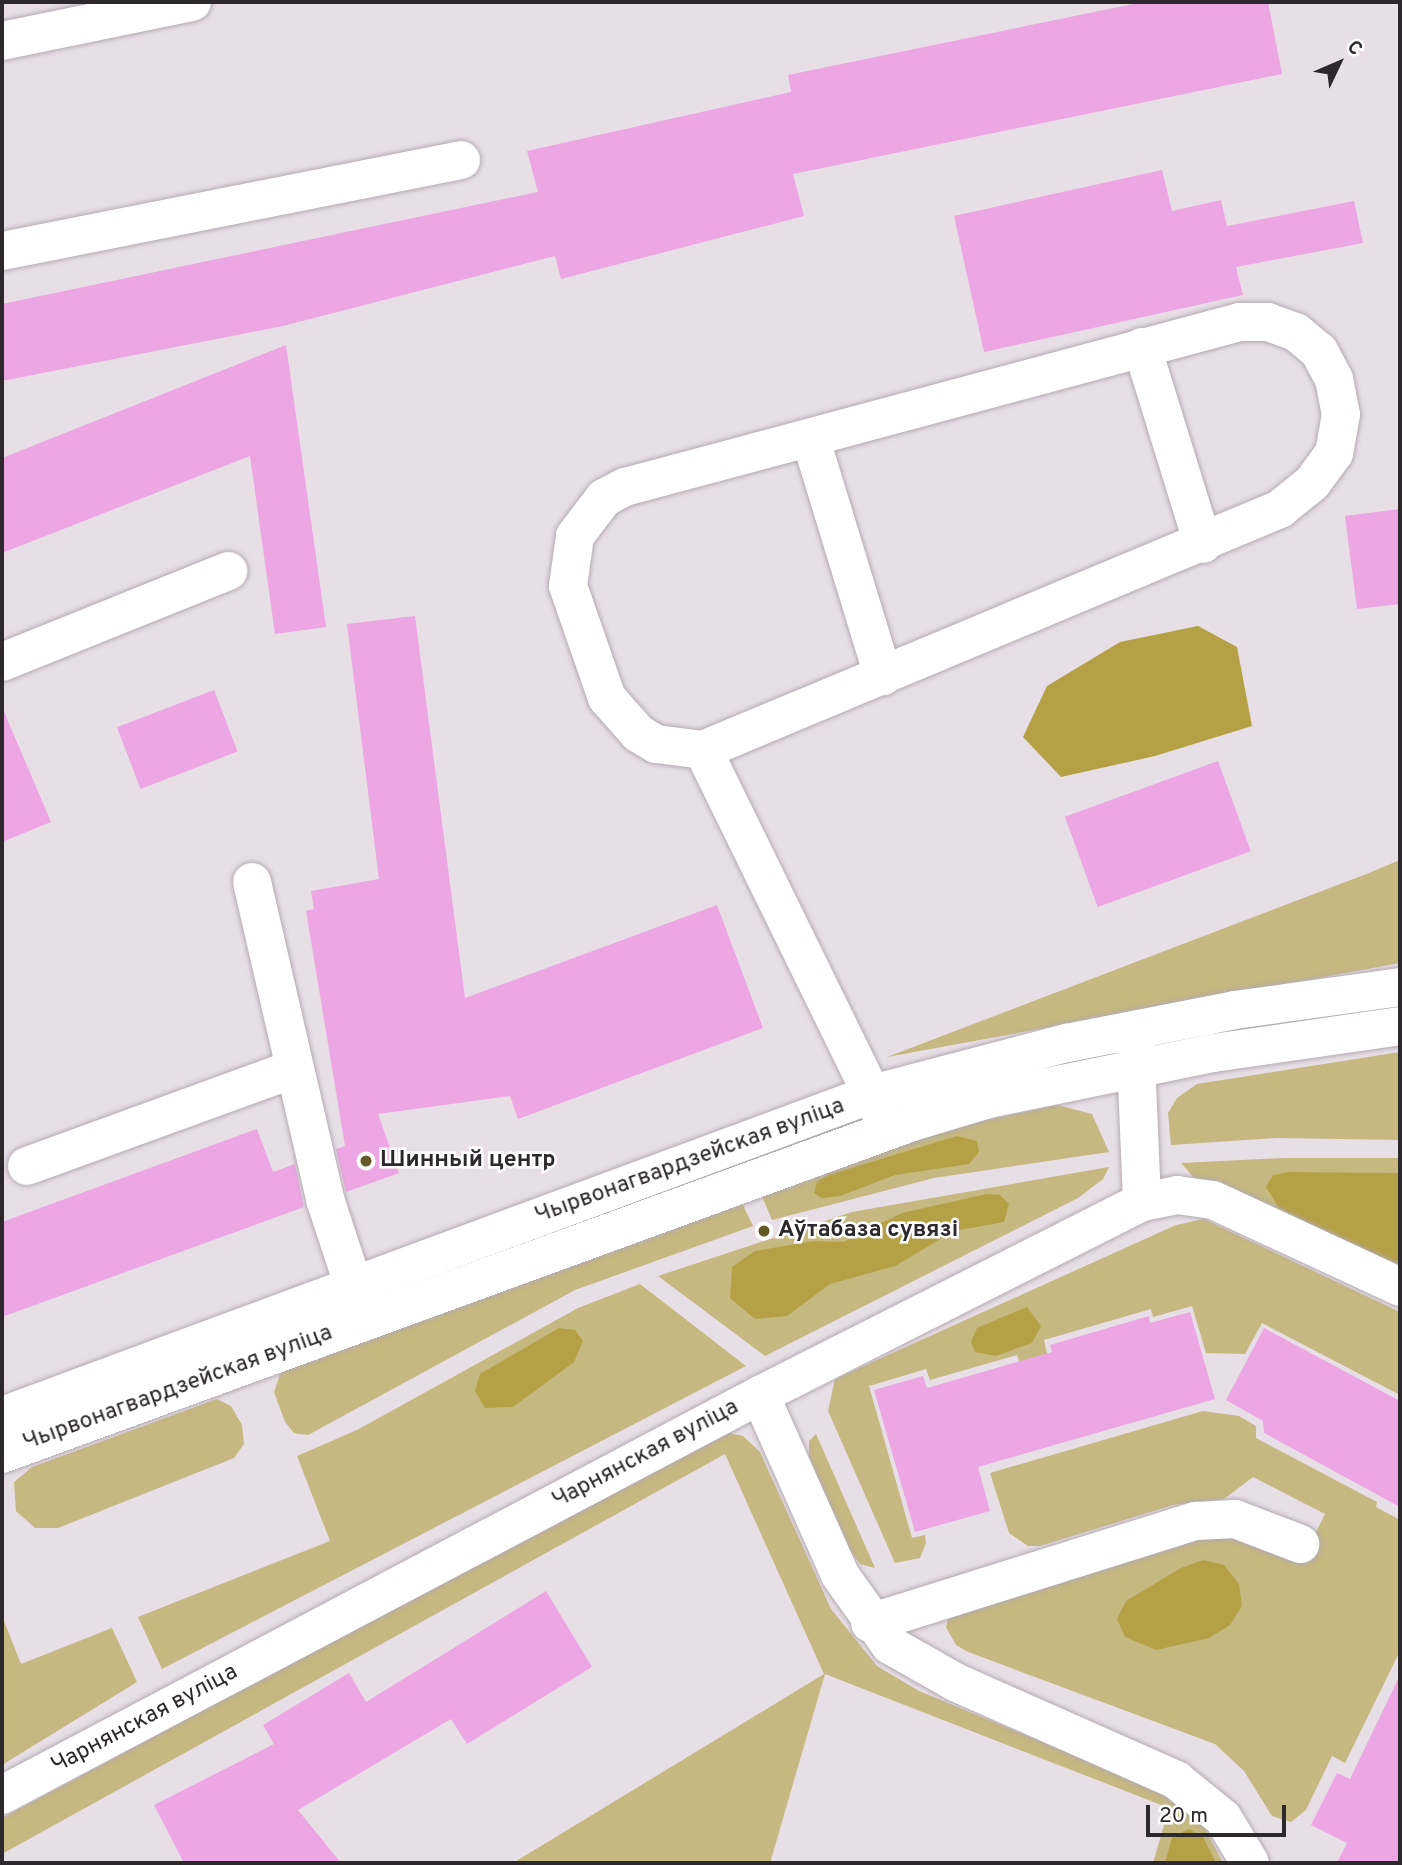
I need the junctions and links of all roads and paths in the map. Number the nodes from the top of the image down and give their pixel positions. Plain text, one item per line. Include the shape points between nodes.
1 (192, 2) edge
2 (2, 41) edge
3 (461, 160) dead end
4 (2, 251) edge
5 (1142, 347) junction
6 (811, 440) junction
7 (1203, 544) junction
8 (228, 571) dead end
9 (2, 662) edge
10 (883, 676) junction
11 (704, 750) junction
12 (253, 882) dead end
13 (1400, 987) edge
14 (1400, 1026) edge
15 (1135, 1030) junction
16 (1136, 1068) junction
17 (293, 1069) junction
18 (872, 1094) junction
19 (889, 1129) junction
20 (27, 1166) dead end
21 (1142, 1202) junction
22 (354, 1287) junction
23 (1400, 1287) edge
24 (760, 1395) junction
25 (7, 1425) edge
26 (1300, 1544) dead end
27 (870, 1623) junction
28 (2, 1795) edge
29 (1250, 1863) edge

1 - 2 main road
3 - 4 main road
5 - 6 main road
5 - 7 main road
5 - 7 main road via 1240,322 1268,322 1296,332 1319,351 1335,379 1341,414 1334,453 1312,483 1280,509
6 - 10 main road
6 - 11 main road via 625,487 604,498 575,536 568,586 607,698 638,733 656,744
7 - 10 main road
8 - 9 main road
10 - 11 main road
11 - 18 main road
12 - 17 main road
13 - 15 main road, Чырвонагвардзейская вуліца
14 - 16 main road, Чырвонагвардзейская вуліца via 1290,1038
15 - 16 main road
15 - 18 main road, Чырвонагвардзейская вуліца via 1006,1057
16 - 19 main road, Чырвонагвардзейская вуліца via 989,1100
16 - 21 main road
17 - 20 main road
17 - 22 main road
18 - 19 main road
18 - 22 main road, Чырвонагвардзейская вуліца
19 - 25 main road, Чырвонагвардзейская вуліца
21 - 23 main road, Чарнянская вуліца via 1177,1195 1213,1200
21 - 24 main road, Чарнянская вуліца
22 - 25 main road, Чырвонагвардзейская вуліца
24 - 27 main road via 839,1575
24 - 28 main road, Чарнянская вуліца
26 - 27 main road via 1235,1520 1196,1521
27 - 29 main road via 921,1665 1176,1780 1223,1818

